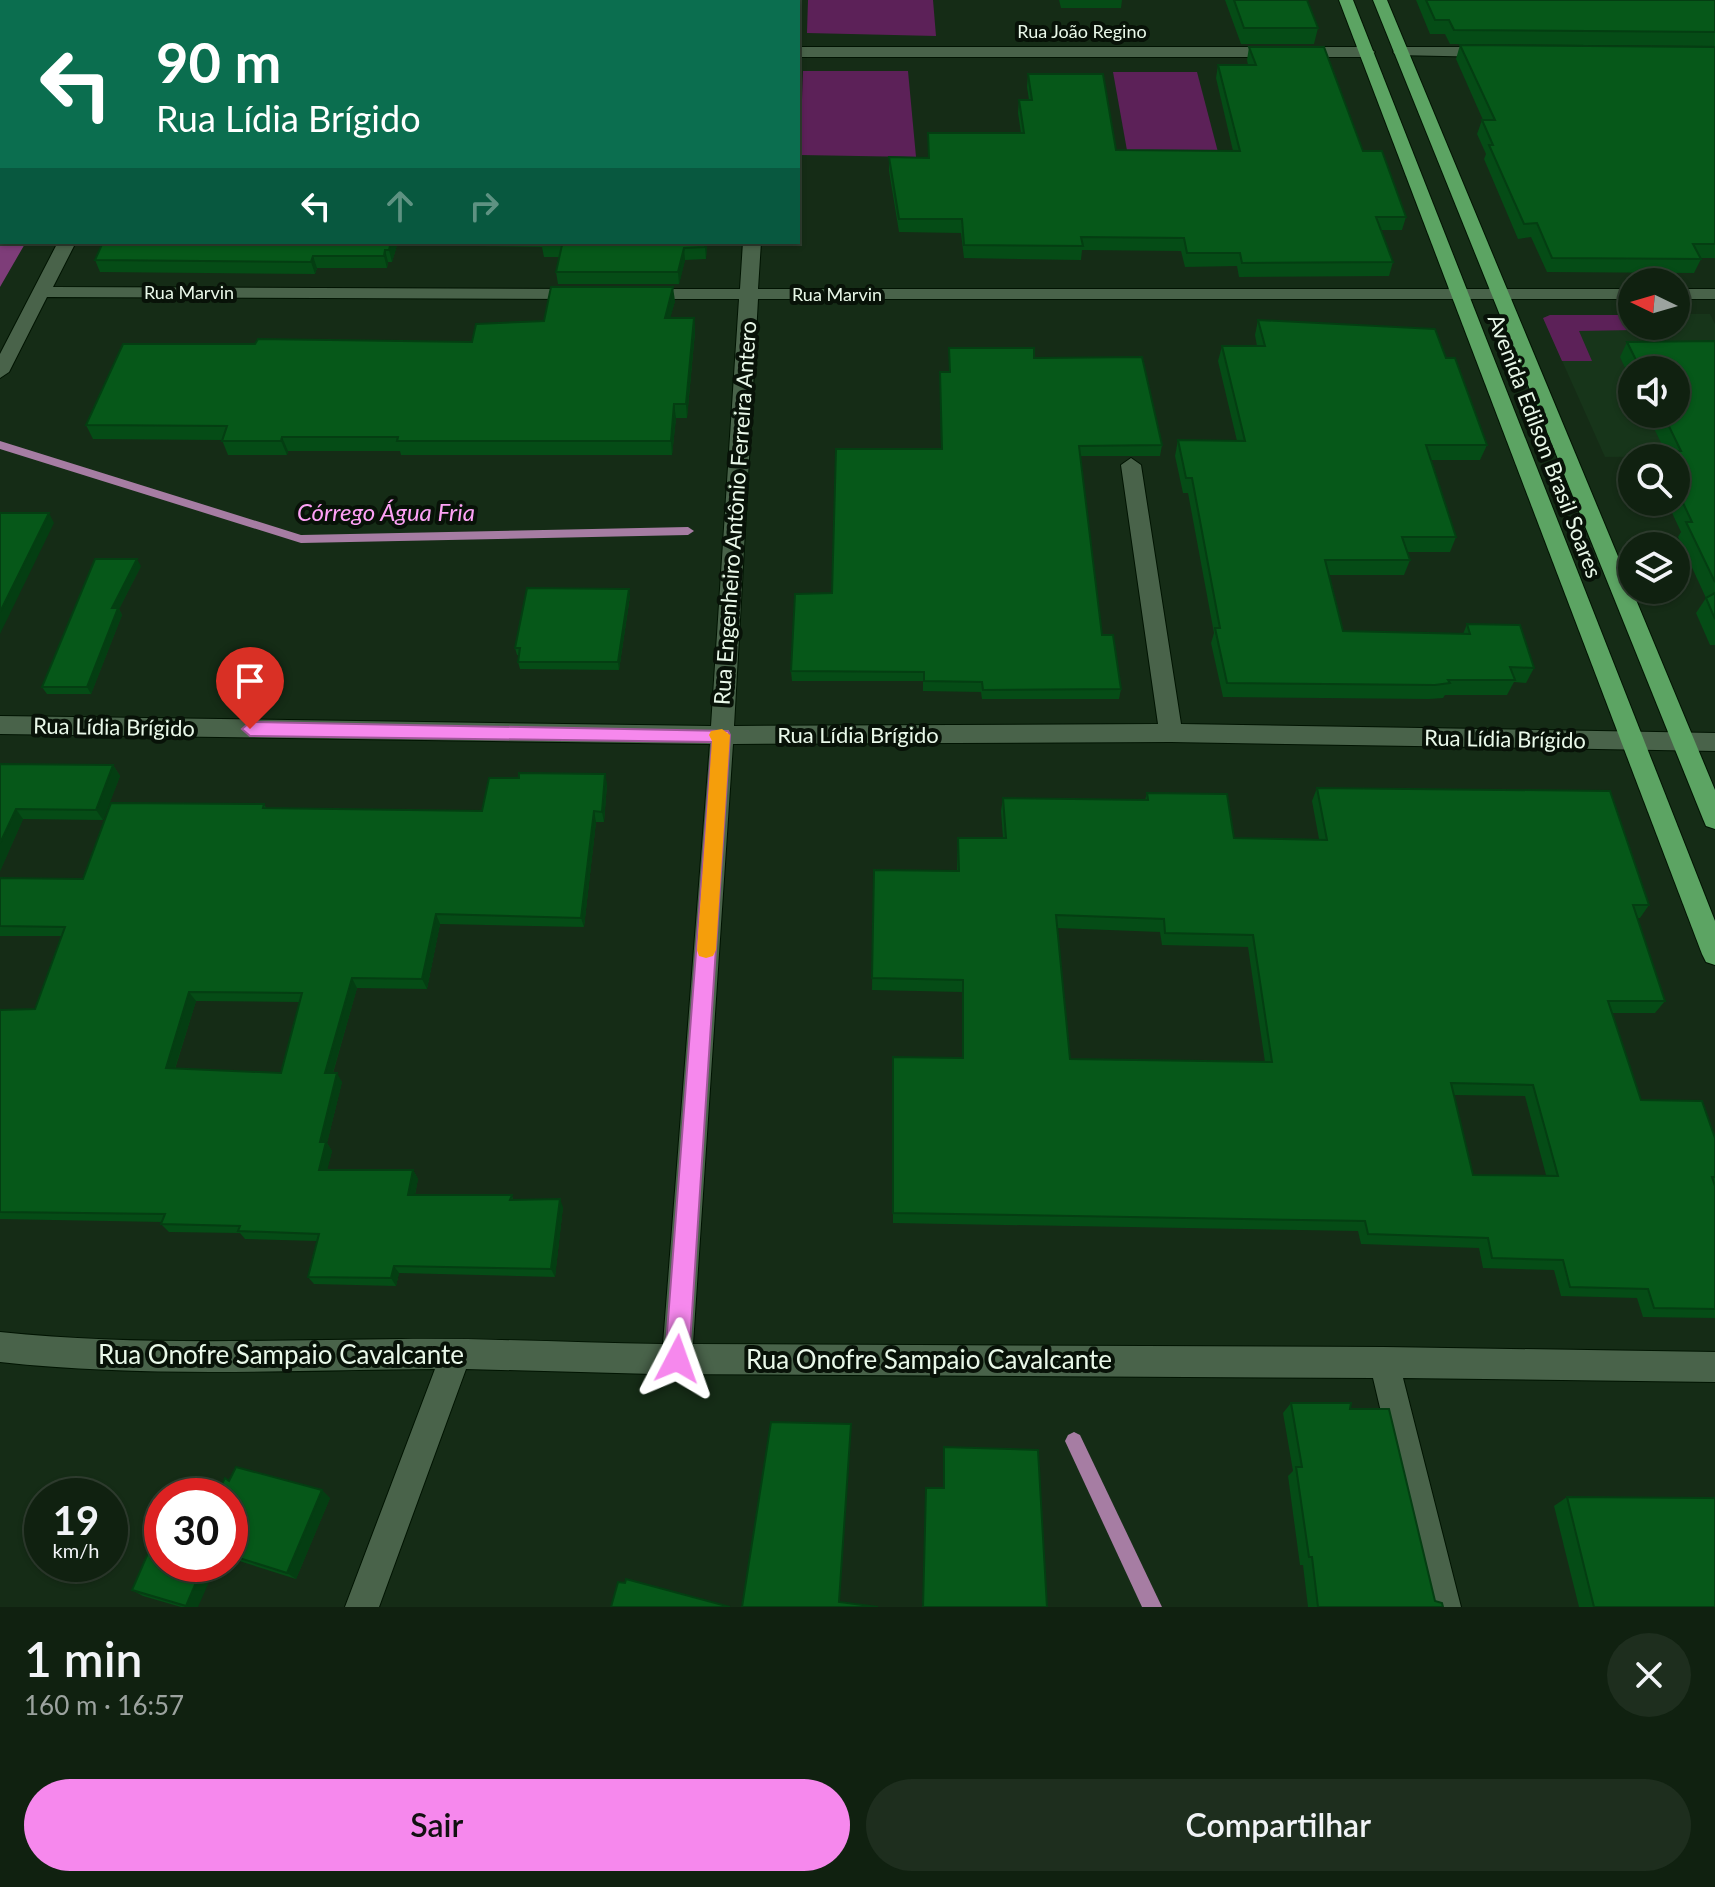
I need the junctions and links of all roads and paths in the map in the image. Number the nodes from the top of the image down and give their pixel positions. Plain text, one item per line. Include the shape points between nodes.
1 (1346, 0) edge
2 (1380, 0) edge
3 (800, 52) edge
4 (1367, 52) junction
5 (1401, 52) junction
6 (1500, 52) edge
7 (66, 244) edge
8 (752, 244) edge
9 (41, 292) junction
10 (595, 294) edge
11 (627, 294) edge
12 (1460, 294) junction
13 (1499, 294) junction
14 (1618, 294) edge
15 (1690, 294) edge
16 (1715, 294) edge
17 (749, 295) junction
18 (0, 372) edge
19 (1131, 465) dead end
20 (0, 725) edge
21 (1171, 733) junction
22 (722, 735) junction
23 (1633, 741) junction
24 (1683, 742) junction
25 (1715, 742) edge
26 (1715, 819) edge
27 (1715, 954) edge
28 (0, 1347) edge
29 (456, 1354) junction
30 (677, 1359) junction
31 (1384, 1362) junction
32 (1715, 1367) edge
33 (362, 1607) edge
34 (1444, 1607) edge

1 - 4 main road, Avenida Edilson Brasil Soares
2 - 5 main road, Avenida Edilson Brasil Soares
3 - 4 street, Rua João Regino
4 - 5 main road
4 - 12 main road, Avenida Edilson Brasil Soares
5 - 6 street
5 - 13 main road, Avenida Edilson Brasil Soares
7 - 9 street
8 - 17 street, Rua Engenheiro Antônio Ferreira Antero
9 - 10 street, Rua Marvin
9 - 18 street
11 - 17 street, Rua Marvin
12 - 13 street, Rua Marvin
12 - 17 street, Rua Marvin
12 - 23 main road, Avenida Edilson Brasil Soares
13 - 14 street, Rua Marvin
13 - 24 main road, Avenida Edilson Brasil Soares
15 - 16 street
17 - 22 street, Rua Engenheiro Antônio Ferreira Antero
19 - 21 street
20 - 22 street, Rua Lídia Brígido
21 - 22 street, Rua Lídia Brígido
21 - 23 street, Rua Lídia Brígido
22 - 30 street, Rua Engenheiro Antônio Ferreira Antero
23 - 24 street, Rua Lídia Brígido
23 - 27 main road, Avenida Edilson Brasil Soares
24 - 25 street, Rua Lídia Brígido
24 - 26 main road, Avenida Edilson Brasil Soares
28 - 29 street, Rua Onofre Sampaio Cavalcante via 206,1358
29 - 30 street, Rua Onofre Sampaio Cavalcante
29 - 33 street
30 - 31 street, Rua Onofre Sampaio Cavalcante
31 - 32 street, Rua Onofre Sampaio Cavalcante
31 - 34 street

